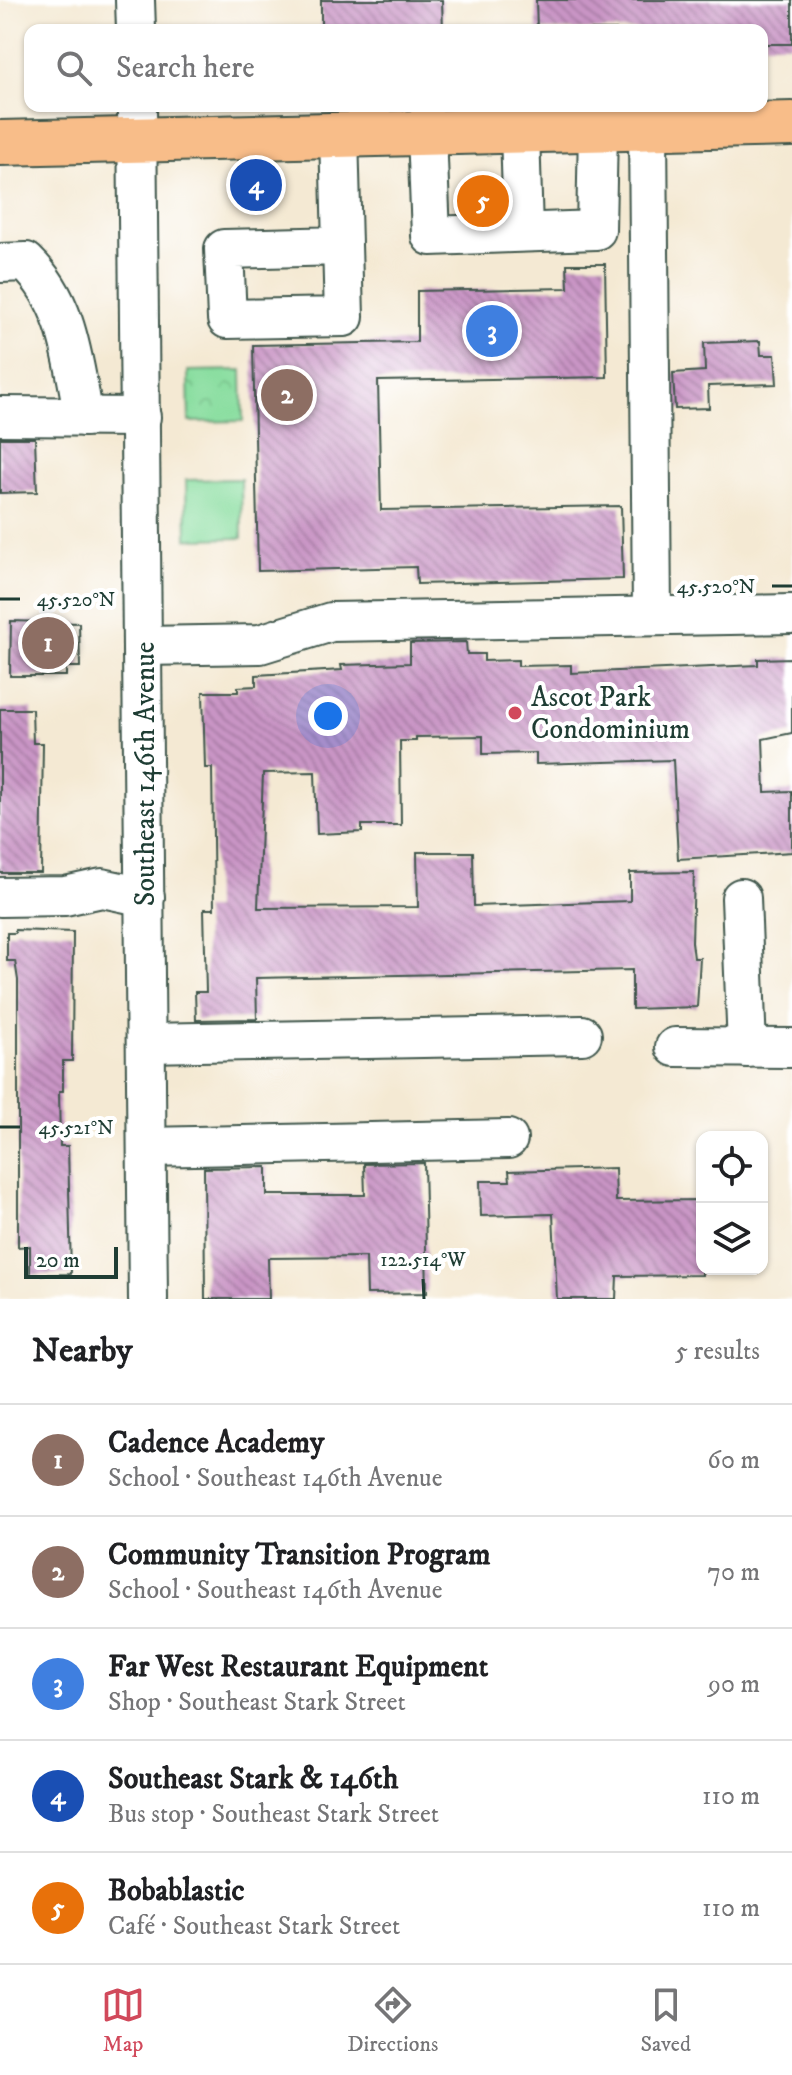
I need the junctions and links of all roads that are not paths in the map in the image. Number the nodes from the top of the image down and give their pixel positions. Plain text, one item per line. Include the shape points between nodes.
1 (135, 0) edge
2 (136, 24) edge
3 (137, 123) edge
4 (792, 124) edge
5 (648, 127) junction
6 (598, 129) junction
7 (520, 131) junction
8 (427, 133) junction
9 (339, 135) junction
10 (0, 143) edge
11 (523, 231) junction
12 (342, 246) dead end
13 (0, 263) edge
14 (0, 416) edge
15 (84, 417) junction
16 (141, 417) junction
17 (792, 614) edge
18 (652, 616) junction
19 (144, 646) junction
20 (0, 897) edge
21 (145, 897) junction
22 (741, 898) dead end
23 (582, 1035) dead end
24 (146, 1043) junction
25 (675, 1047) dead end
26 (747, 1048) junction
27 (792, 1048) edge
28 (508, 1139) dead end
29 (147, 1147) junction
30 (148, 1299) edge

1 - 2 street
3 - 9 main road
3 - 10 main road
3 - 16 street, Southeast 146th Avenue
4 - 5 main road
5 - 6 main road
5 - 18 street
6 - 7 main road
6 - 11 street via 596,230
7 - 8 main road
7 - 11 street
8 - 9 main road
8 - 11 street via 431,236
9 - 12 street
13 - 15 street via 26,262 49,288 67,331
14 - 15 street
15 - 16 street
16 - 19 street, Southeast 146th Avenue
17 - 18 street
18 - 19 street via 331,622 260,644
19 - 21 street, Southeast 146th Avenue
20 - 21 street via 65,896 102,888
21 - 24 street, Southeast 146th Avenue
22 - 26 street
23 - 24 street
24 - 29 street, Southeast 146th Avenue
25 - 26 street
26 - 27 street
28 - 29 street
29 - 30 street, Southeast 146th Avenue

